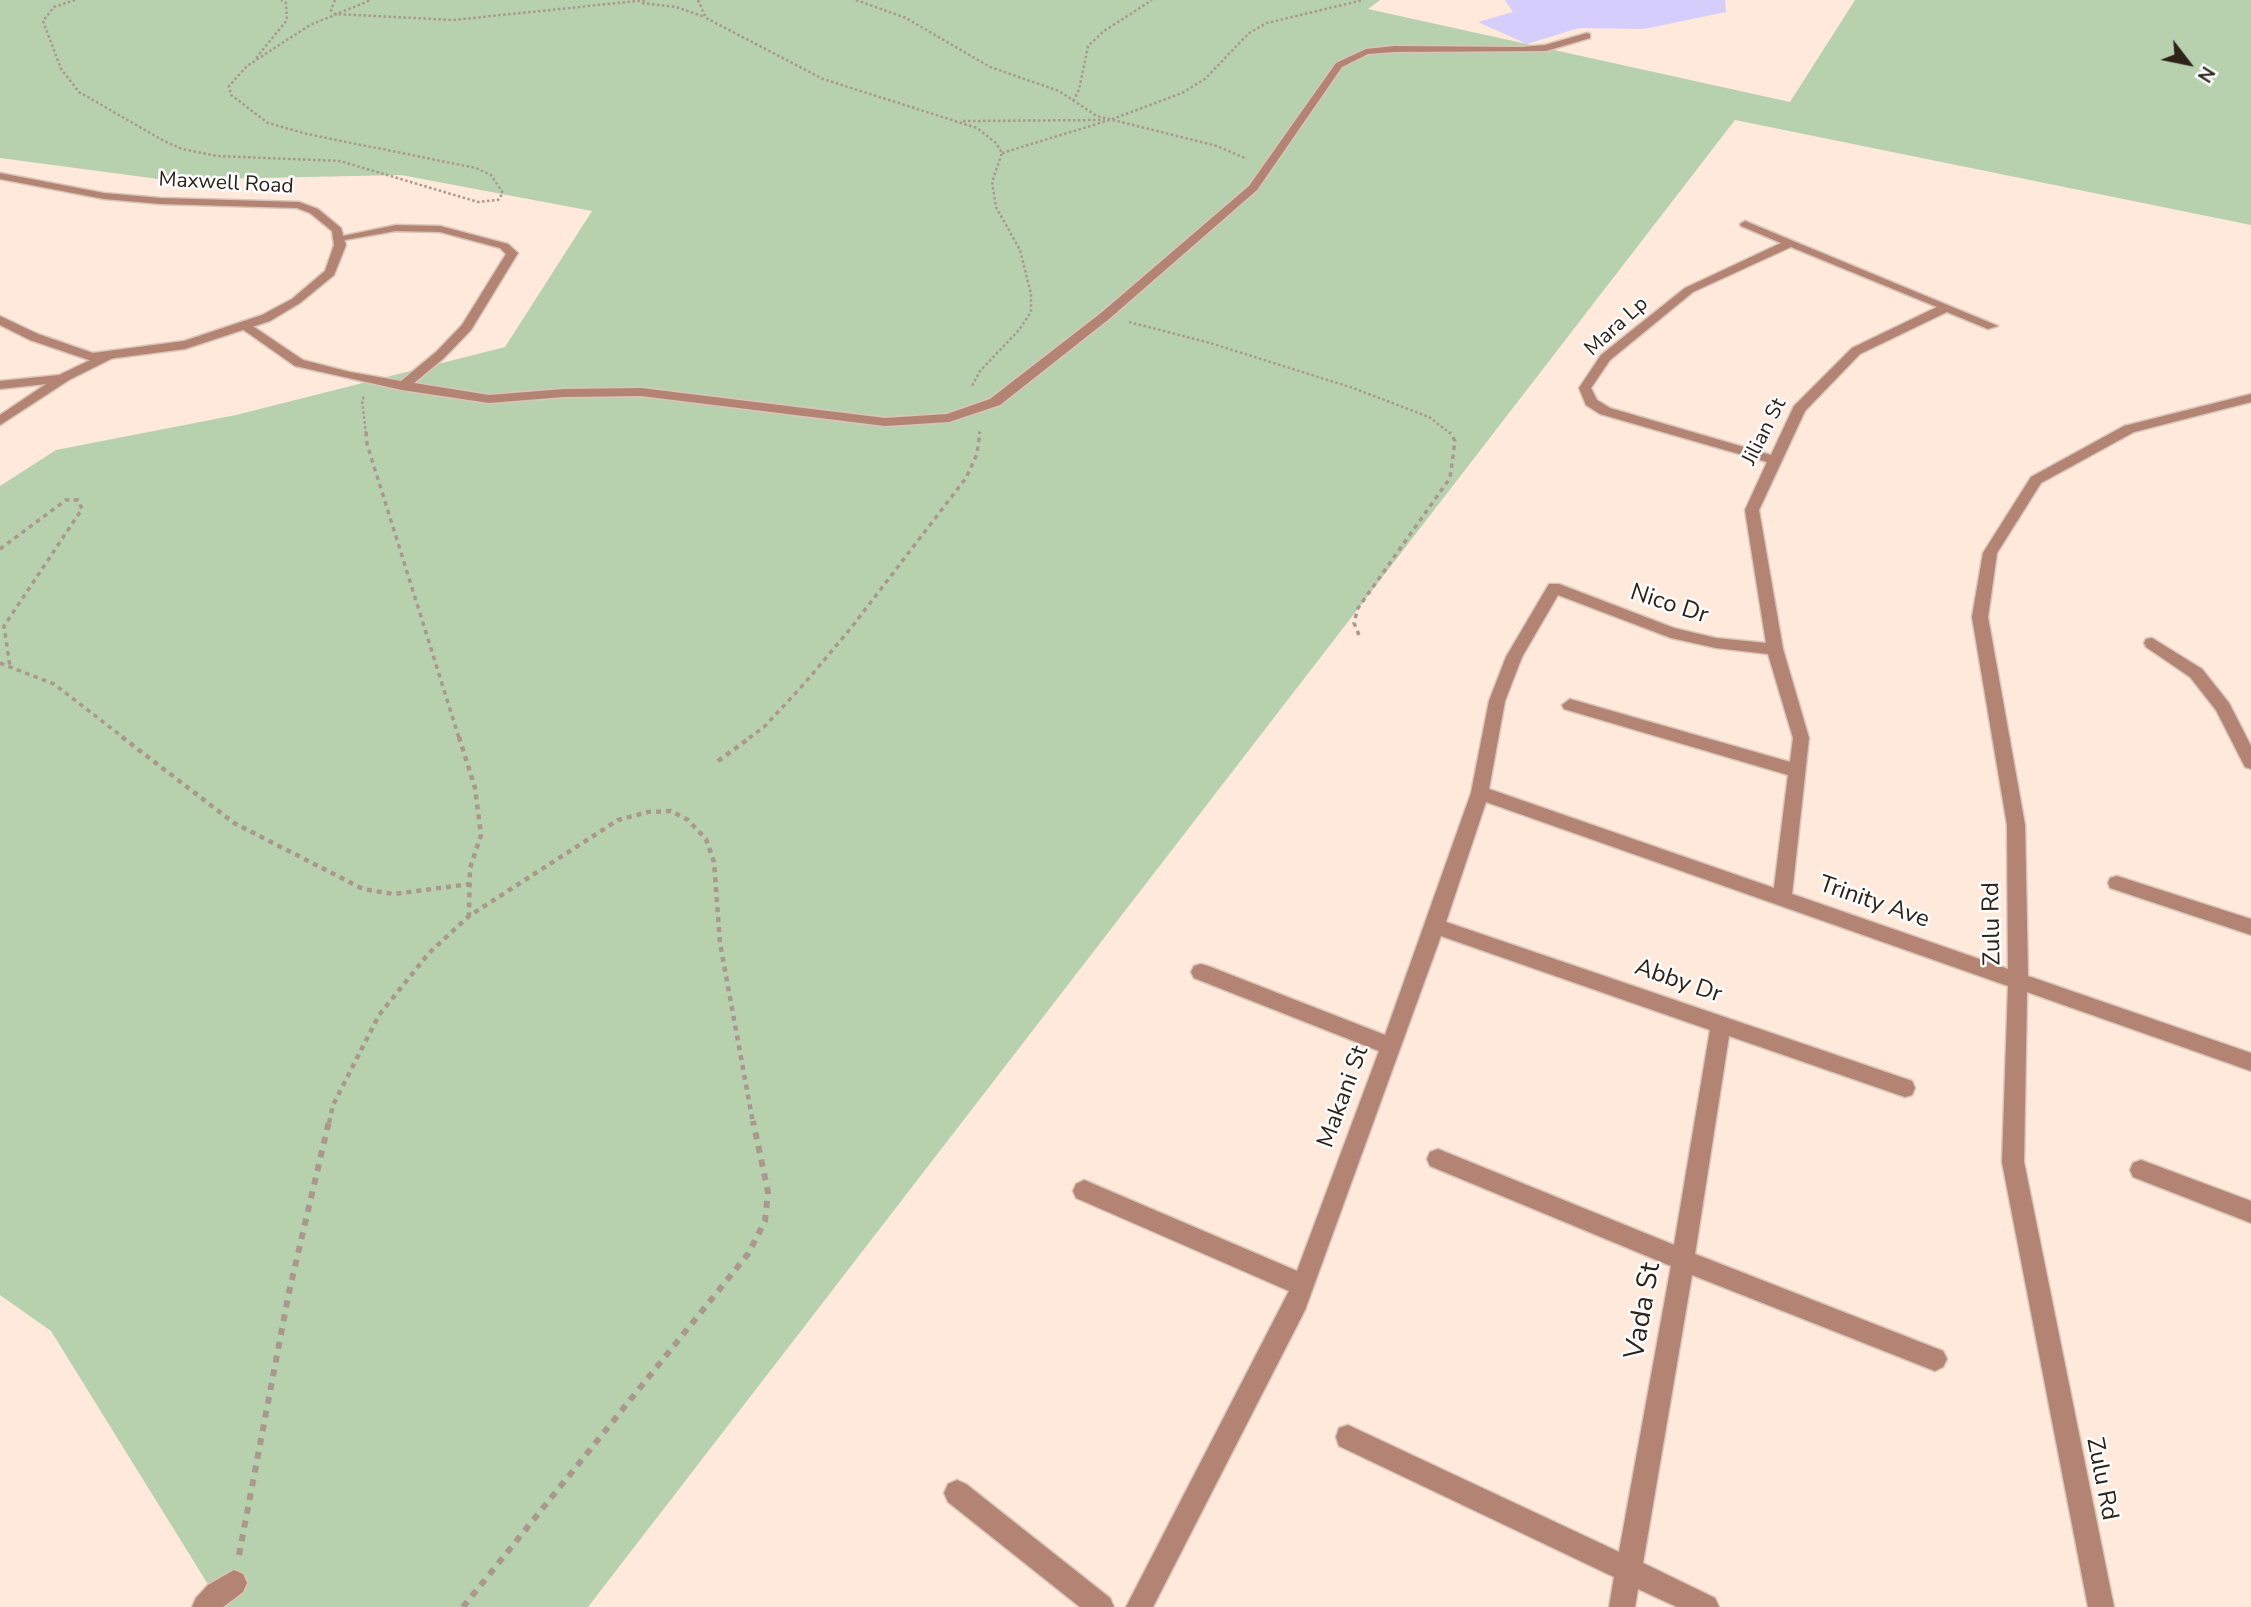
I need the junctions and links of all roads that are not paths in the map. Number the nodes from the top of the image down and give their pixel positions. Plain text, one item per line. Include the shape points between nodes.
1 (1587, 36) dead end
2 (0, 176) edge
3 (1745, 224) dead end
4 (339, 238) junction
5 (1790, 243) junction
6 (1945, 308) junction
7 (0, 320) edge
8 (244, 326) junction
9 (1992, 326) dead end
10 (108, 355) junction
11 (65, 377) junction
12 (0, 385) edge
13 (402, 386) junction
14 (2251, 398) edge
15 (0, 421) edge
16 (1774, 460) junction
17 (1554, 588) joint
18 (2152, 643) dead end
19 (1775, 649) junction
20 (1570, 705) dead end
21 (2251, 763) edge
22 (1797, 771) junction
23 (1480, 793) junction
24 (2117, 883) dead end
25 (1782, 897) junction
26 (1435, 926) junction
27 (2251, 927) edge
28 (1201, 972) dead end
29 (2018, 980) junction
30 (1721, 1025) junction
31 (1390, 1046) junction
32 (2251, 1062) edge
33 (1905, 1088) dead end
34 (1437, 1159) dead end
35 (2141, 1170) dead end
36 (1084, 1191) dead end
37 (2251, 1212) edge
38 (1683, 1260) junction
39 (1302, 1285) junction
40 (1935, 1359) dead end
41 (1348, 1437) dead end
42 (957, 1493) dead end
43 (1628, 1570) junction
44 (234, 1583) road end
45 (205, 1607) edge
46 (1101, 1607) edge
47 (1139, 1607) edge
48 (1622, 1607) edge
49 (1706, 1607) edge
50 (2101, 1607) edge

1 - 13 street via 1521,50 1366,51 1339,65 1253,188 1105,316 995,402 949,418 885,422 641,392 489,399
2 - 4 street, Maxwell Road via 104,196 299,205 314,211 337,230
3 - 5 street
4 - 8 street via 330,273 296,301
4 - 13 street via 396,228 440,229 504,246 512,253 467,327
5 - 6 street
5 - 16 street, Mara Lp via 1689,290 1605,358 1585,388 1591,402 1608,412
6 - 9 street
6 - 16 street, Jilian St via 1856,351 1799,409
7 - 10 street via 92,357
8 - 10 street via 185,345
8 - 13 street via 299,363
10 - 11 street
11 - 12 street
11 - 15 street
14 - 29 street, Zulu Rd via 2129,429 2036,480 1990,553 1980,617 2016,825
16 - 19 street, Jilian St via 1752,510
17 - 19 street, Nico Dr via 1671,633
17 - 23 street, Makani St via 1514,657 1497,701
18 - 21 street via 2196,673 2223,707
19 - 22 street, Jilian St via 1801,738
20 - 22 street
22 - 25 street, Jilian St
23 - 25 street, Trinity Ave
23 - 26 street, Makani St
24 - 27 street
25 - 29 street, Trinity Ave
26 - 30 street, Abby Dr
26 - 31 street, Makani St
28 - 31 street
29 - 32 street, Trinity Ave
29 - 50 street, Zulu Rd via 2013,1162
30 - 33 street, Abby Dr
30 - 38 street, Vada St
31 - 39 street, Makani St
34 - 38 street
35 - 37 street
36 - 39 street
38 - 40 street
38 - 43 street, Vada St
39 - 47 street, Makani St
41 - 43 street
42 - 46 street
43 - 48 street, Vada St
43 - 49 street
44 - 45 street

